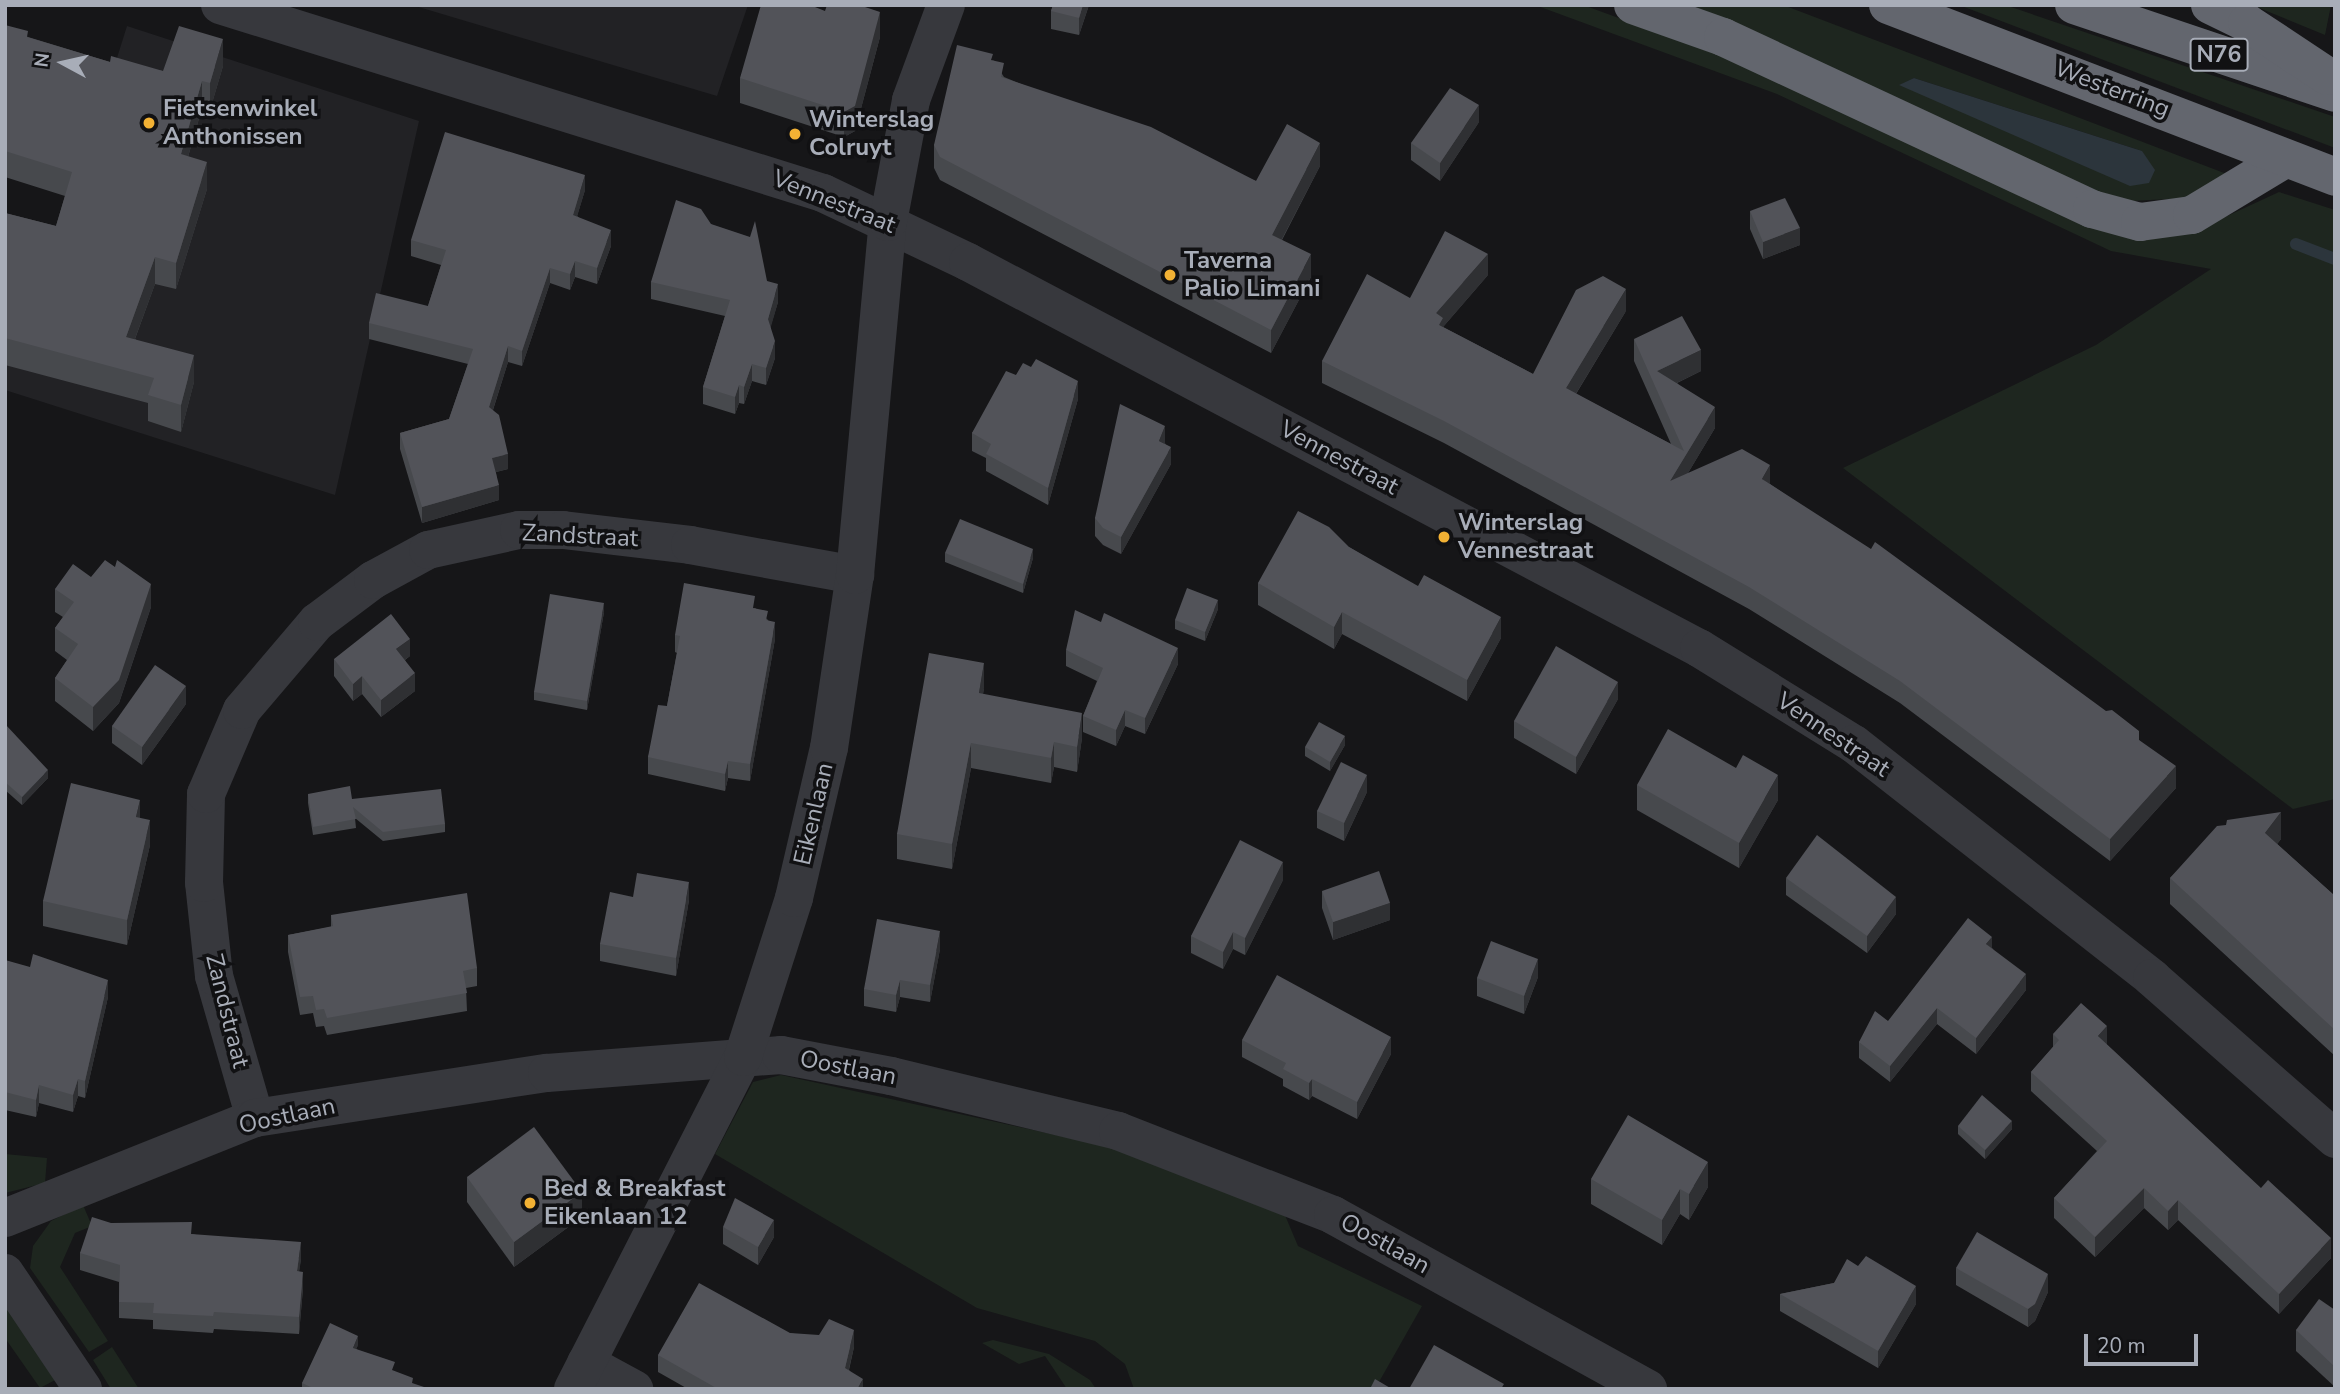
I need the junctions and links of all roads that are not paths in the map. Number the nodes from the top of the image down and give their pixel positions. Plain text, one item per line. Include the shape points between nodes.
1 (220, 5) edge
2 (946, 5) edge
3 (1633, 5) edge
4 (1888, 5) edge
5 (2210, 5) edge
6 (2089, 11) edge
7 (2335, 81) edge
8 (2335, 93) edge
9 (2286, 159) junction
10 (2335, 177) edge
11 (888, 222) junction
12 (855, 575) junction
13 (743, 1057) junction
14 (255, 1118) junction
15 (2335, 1139) edge
16 (5, 1218) edge
17 (5, 1272) edge
18 (580, 1376) edge
19 (83, 1389) edge
20 (634, 1389) edge
21 (1648, 1389) edge

1 - 11 street, Vennestraat via 802,184
2 - 11 street, Eikenlaan via 911,100
3 - 9 highway via 1735,42 2092,208 2140,222 2192,215
4 - 9 highway, Westerring
5 - 7 highway via 2247,23
6 - 8 highway, N76
9 - 10 highway, Westerring
11 - 12 street, Eikenlaan
11 - 15 street, Vennestraat via 1699,648 1854,744 2152,978
12 - 13 street, Eikenlaan via 829,748 794,898
12 - 14 street, Zandstraat via 690,545 563,530 519,530 428,550 373,580 317,622 242,710 206,794 204,883 214,976
13 - 14 street, Oostlaan via 547,1073
13 - 18 street, Eikenlaan
13 - 21 street, Oostlaan via 781,1055 891,1076 1118,1131 1333,1215
14 - 16 street, Oostlaan
17 - 19 street
18 - 20 street, Eikenlaan

